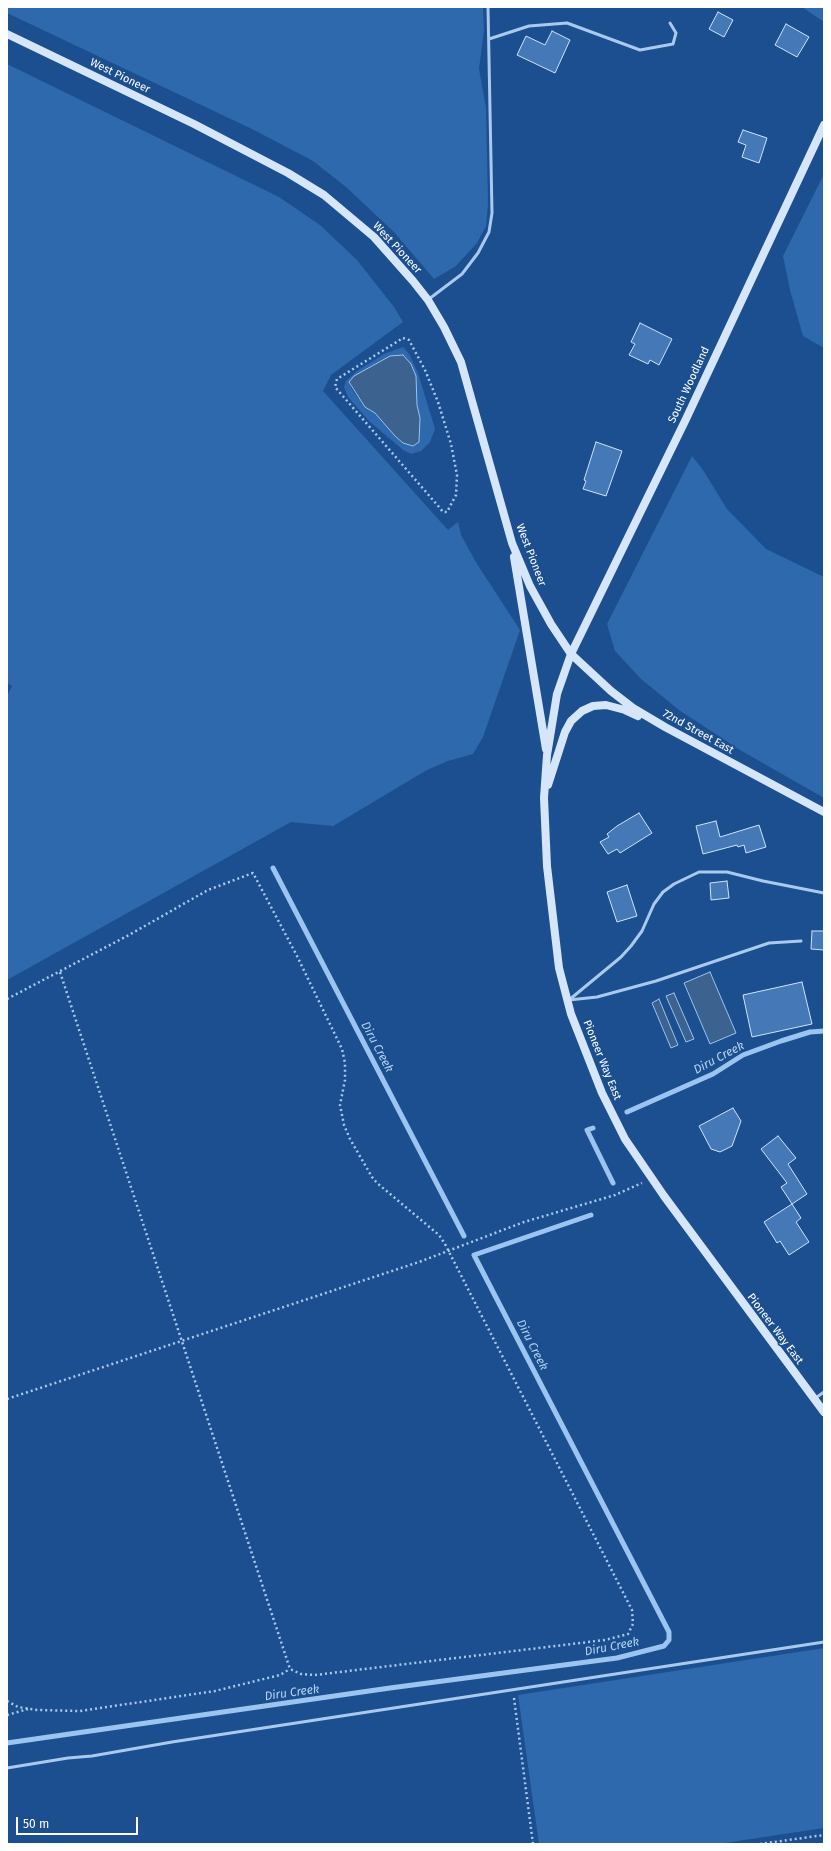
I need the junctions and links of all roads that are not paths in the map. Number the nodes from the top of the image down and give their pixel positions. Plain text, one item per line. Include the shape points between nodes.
1 (488, 7) edge
2 (670, 23) dead end
3 (7, 34) edge
4 (489, 39) junction
5 (824, 125) edge
6 (428, 300) junction
7 (512, 542) junction
8 (572, 654) junction
9 (665, 727) junction
10 (547, 755) junction
11 (544, 798) junction
12 (824, 812) edge
13 (824, 893) edge
14 (801, 941) dead end
15 (568, 1001) junction
16 (824, 1392) edge
17 (814, 1399) junction
18 (824, 1412) edge
19 (824, 1642) edge
20 (7, 1768) edge

1 - 4 lane
2 - 4 lane via 676,33 673,44 640,50 567,23 529,26
3 - 6 main road, West Pioneer via 246,150 324,195 374,237
4 - 6 lane via 492,213 489,232 478,253 462,274
5 - 8 main road, South Woodland
6 - 7 main road, West Pioneer via 460,362
7 - 8 main road, West Pioneer via 533,592
7 - 10 main road
8 - 9 main road, 72nd Street East via 611,691
8 - 10 main road, Pioneer Way East via 557,694
9 - 11 main road via 606,705 593,706 582,711 571,721 565,732
9 - 12 main road, 72nd Street East
10 - 11 main road, Pioneer Way East
11 - 15 main road, Pioneer Way East via 546,858 553,929 559,968
13 - 15 lane via 727,872 699,872 663,892 631,946
14 - 15 lane via 769,943 656,981 597,997
15 - 17 main road, Pioneer Way East via 602,1093 625,1139 720,1274
16 - 17 lane
17 - 18 main road, Pioneer Way East
19 - 20 lane

